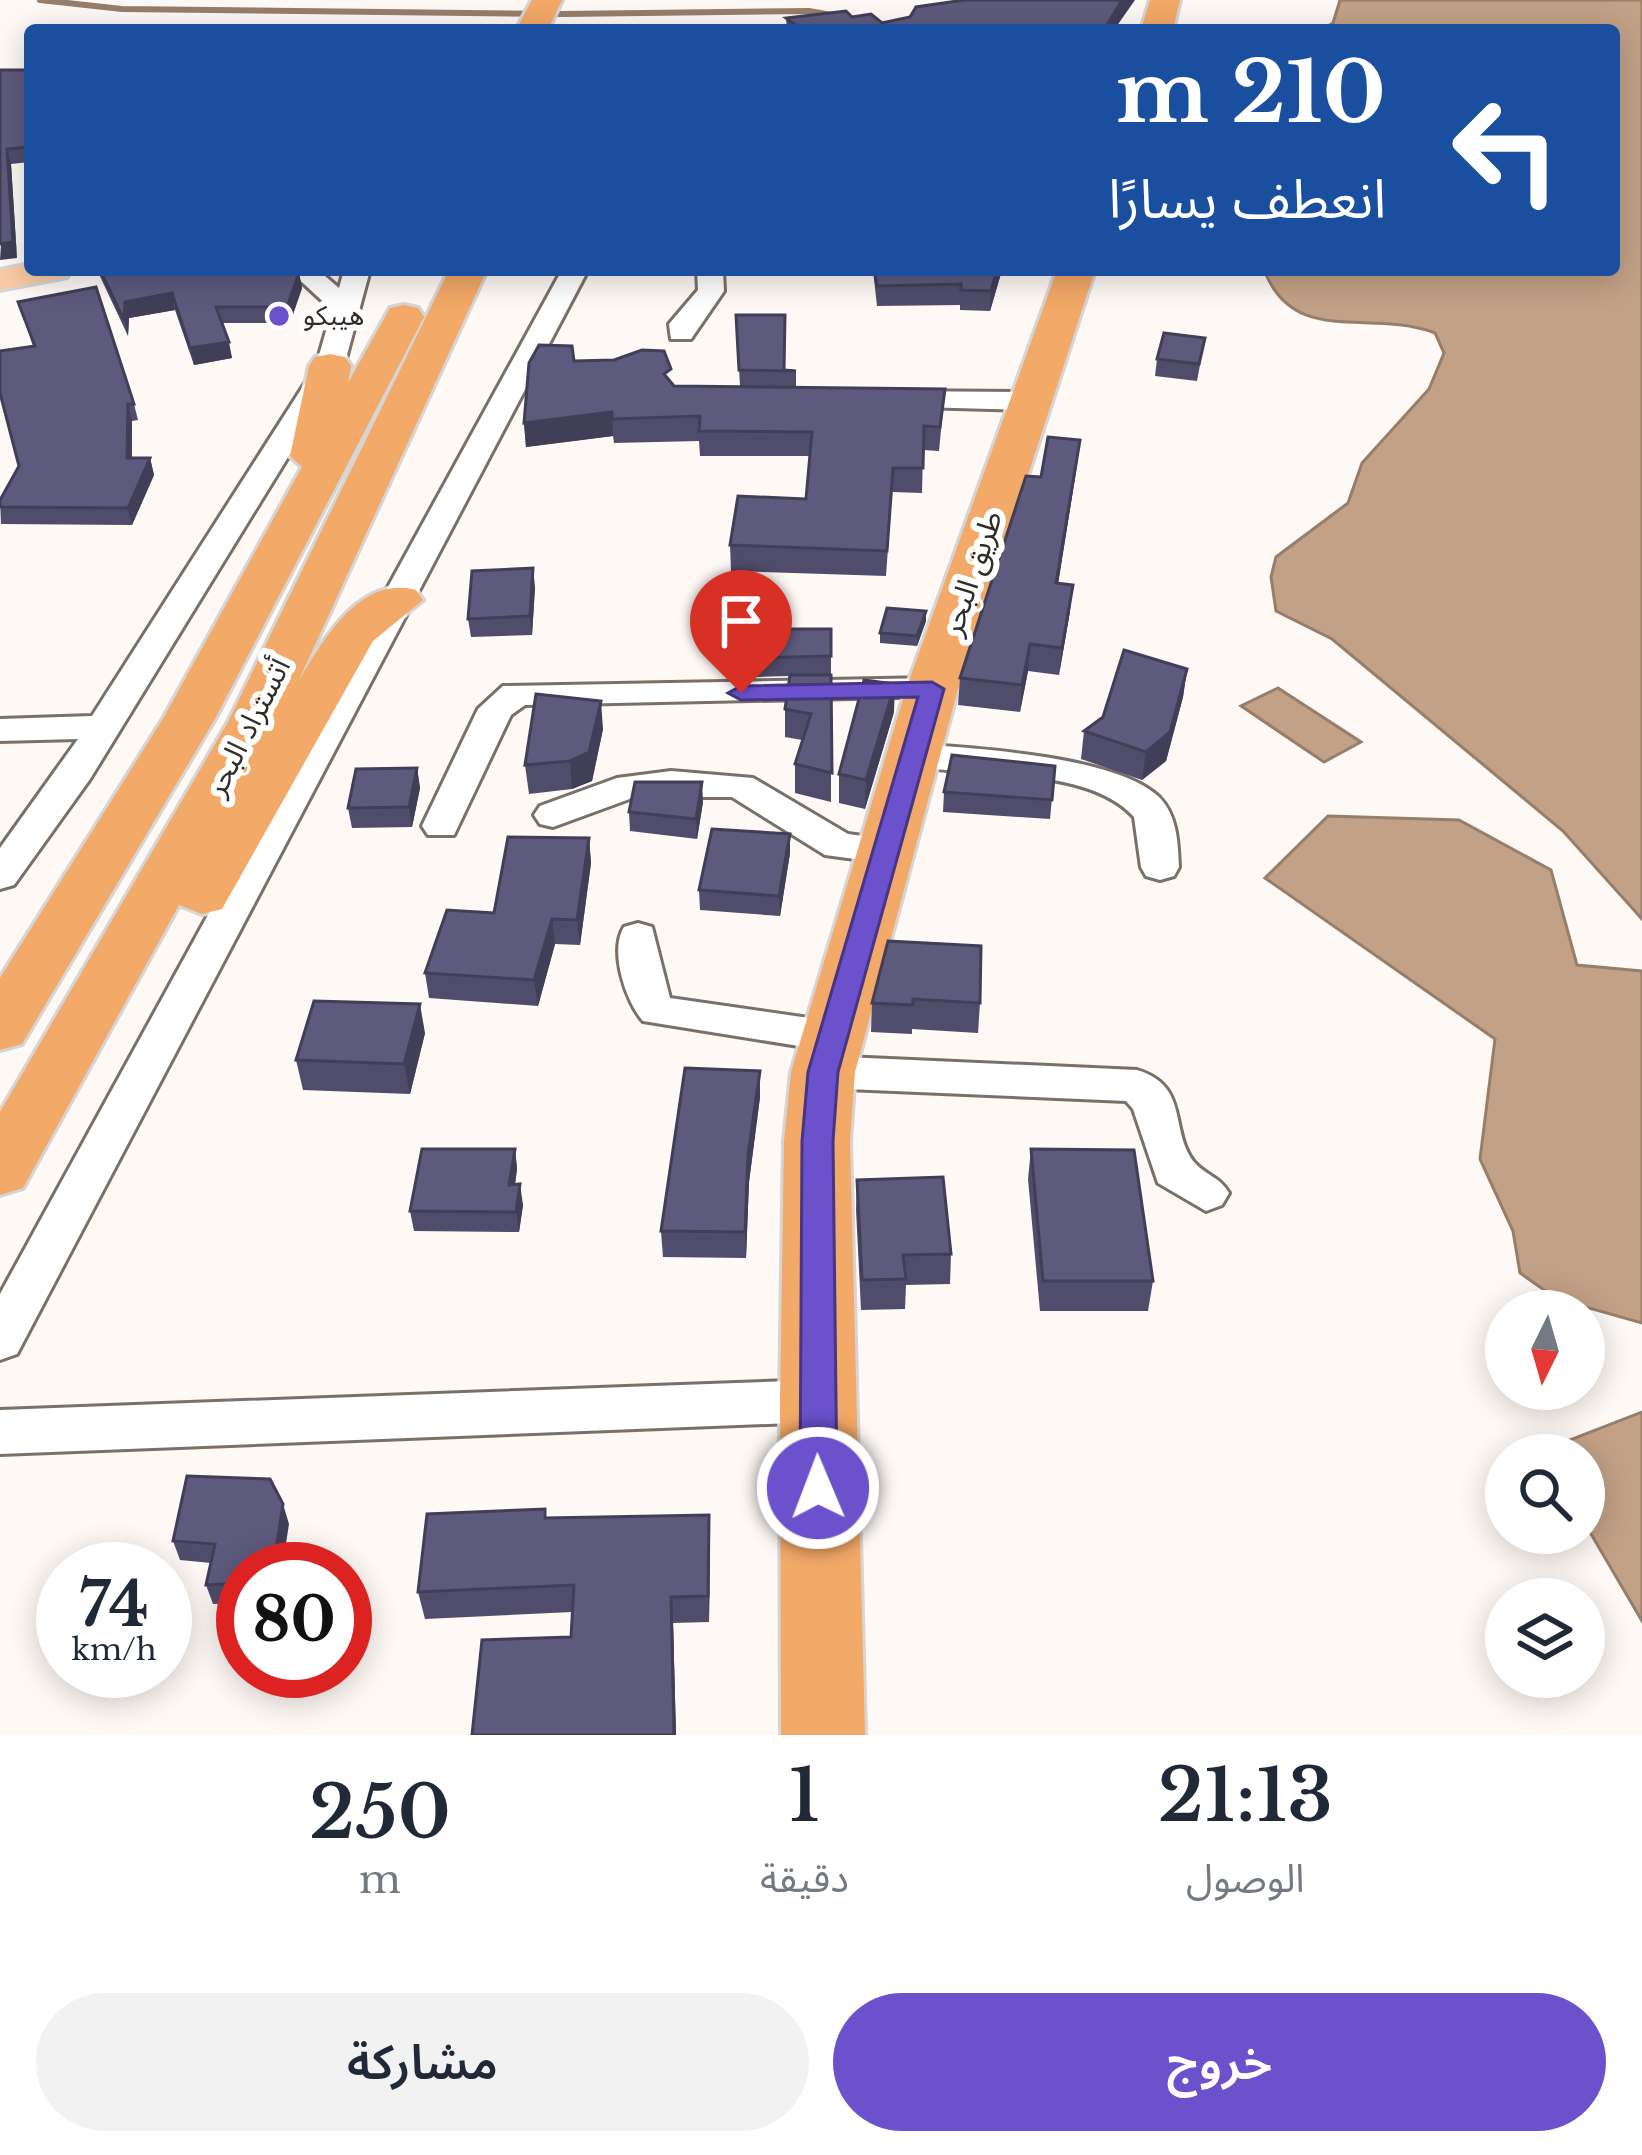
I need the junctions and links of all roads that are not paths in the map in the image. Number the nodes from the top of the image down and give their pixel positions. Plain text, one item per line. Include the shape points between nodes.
1 (309, 276) edge
2 (355, 276) edge
3 (423, 276) edge
4 (465, 276) edge
5 (572, 276) edge
6 (710, 276) edge
7 (1074, 276) edge
8 (345, 307) junction
9 (681, 333) dead end
10 (330, 366) junction
11 (869, 400) edge
12 (1030, 401) junction
13 (294, 528) junction
14 (399, 600) junction
15 (932, 689) junction
16 (102, 727) junction
17 (0, 730) edge
18 (914, 754) junction
19 (553, 815) dead end
20 (442, 826) dead end
21 (885, 850) junction
22 (1160, 867) dead end
23 (0, 876) edge
24 (638, 938) dead end
25 (0, 1028) edge
26 (827, 1054) junction
27 (0, 1172) edge
28 (1206, 1193) dead end
29 (0, 1340) edge
30 (817, 1401) junction
31 (0, 1432) edge
32 (823, 1735) edge

1 - 8 street
2 - 8 street
3 - 13 highway, أتستراد البحر
4 - 27 highway, أتستراد البحر via 254,722
5 - 14 street
6 - 9 street via 711,291
7 - 12 highway, طريق البحر
8 - 10 street
10 - 13 highway
10 - 16 street
11 - 12 street
12 - 15 highway, طريق البحر
13 - 25 highway, أتستراد البحر via 190,717
14 - 27 highway via 353,632 105,1050 55,1124
14 - 29 street
15 - 18 highway, طريق البحر
15 - 20 street via 516,694 500,702
16 - 17 street
16 - 23 street
18 - 21 highway, طريق البحر
18 - 22 street via 1033,769 1127,792 1153,817
19 - 21 street via 630,786 740,786 839,846
21 - 26 highway, طريق البحر
24 - 26 street via 648,1000 658,1011
26 - 28 street via 1137,1086 1153,1102 1174,1171
26 - 30 highway, طريق البحر via 817,1141
30 - 31 street
30 - 32 highway, طريق البحر

